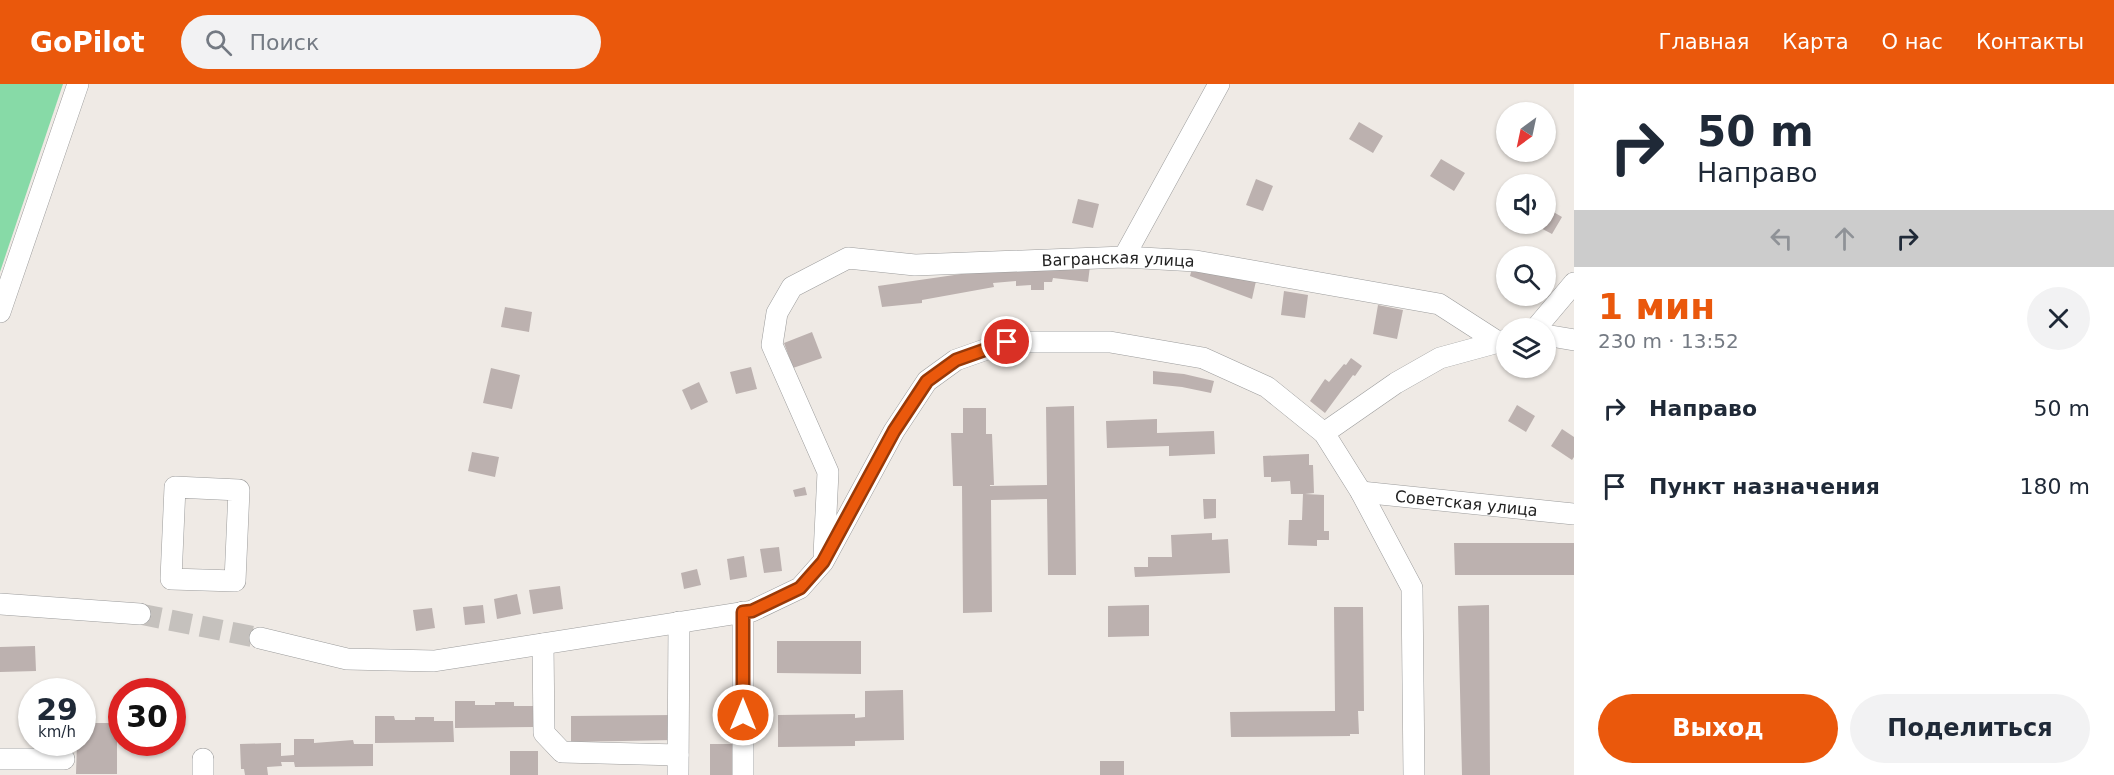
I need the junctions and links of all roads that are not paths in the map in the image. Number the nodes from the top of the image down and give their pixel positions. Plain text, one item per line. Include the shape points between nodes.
1 (78, 84) edge
2 (1219, 84) edge
3 (1124, 257) junction
4 (1574, 283) edge
5 (0, 312) edge
6 (1544, 318) edge
7 (1496, 337) edge
8 (1556, 337) edge
9 (1574, 340) edge
10 (1496, 343) edge
11 (1324, 433) junction
12 (1361, 492) junction
13 (1574, 514) edge
14 (823, 562) junction
15 (171, 579) joint
16 (0, 604) edge
17 (743, 612) junction
18 (140, 614) tunnel mouth
19 (680, 622) junction
20 (260, 638) tunnel mouth
21 (543, 644) junction
22 (0, 759) edge
23 (64, 759) dead end
24 (678, 765) edge
25 (743, 775) edge
26 (1414, 775) edge

1 - 5 street
2 - 3 street
3 - 7 street, Вагранская улица via 1196,261 1439,303
3 - 14 street, Вагранская улица via 915,265 848,258 792,287 777,313 772,345 828,472
4 - 6 street
8 - 9 street
10 - 11 street via 1440,358
11 - 12 street
11 - 14 street via 1268,387 1203,358 1110,342 1007,342 956,360 927,381 894,431
12 - 13 street, Советская улица
12 - 26 street via 1412,588
14 - 17 street via 800,588
15 - 15 street via 175,487 239,490 235,581
16 - 18 street
17 - 19 street
17 - 25 street
19 - 21 street
19 - 24 street
20 - 21 street via 347,659 434,661
21 - 24 street via 544,733 562,752
22 - 23 street

